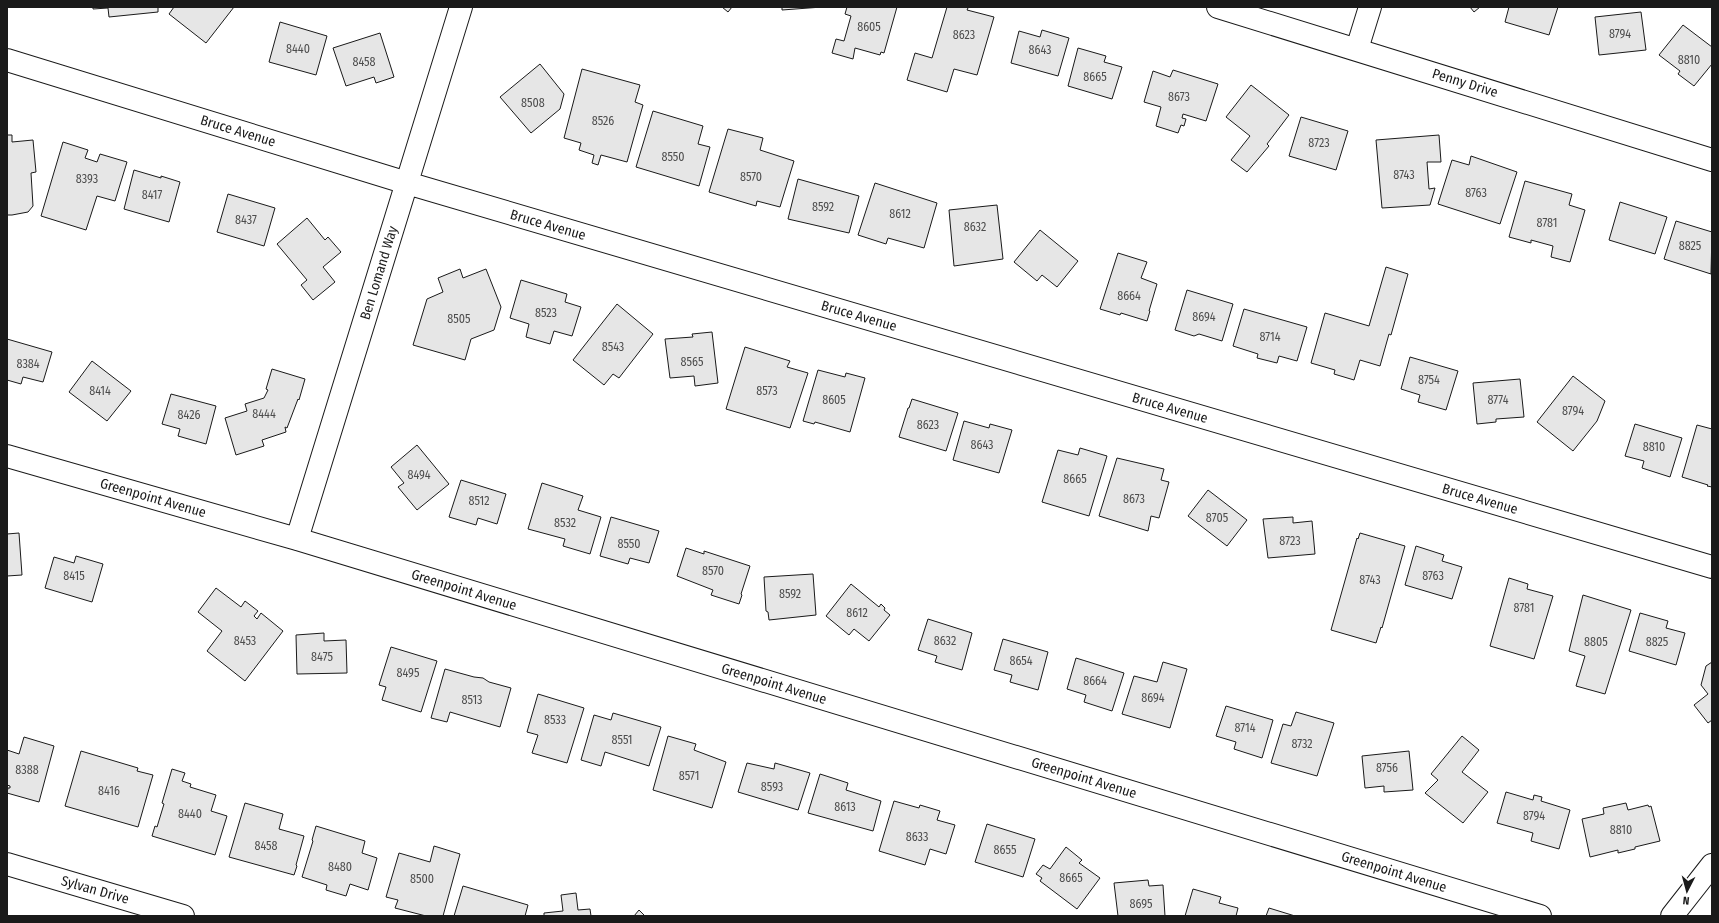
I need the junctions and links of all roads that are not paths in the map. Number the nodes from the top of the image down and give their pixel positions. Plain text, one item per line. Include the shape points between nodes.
1 (461, 7) edge
2 (1218, 7) edge
3 (1370, 7) edge
4 (1358, 49) junction
5 (7, 60) edge
6 (1712, 160) edge
7 (407, 183) junction
8 (7, 456) edge
9 (297, 539) junction
10 (1712, 567) edge
11 (7, 864) edge
12 (1712, 865) edge
13 (184, 916) edge
14 (1540, 916) edge
15 (1672, 916) edge

1 - 7 street, Ben Lomand Way
2 - 4 street, Penny Drive
3 - 4 street
4 - 6 street, Penny Drive
5 - 7 street, Bruce Avenue
7 - 9 street, Ben Lomand Way
7 - 10 street, Bruce Avenue
8 - 9 street, Greenpoint Avenue
9 - 14 street, Greenpoint Avenue
11 - 13 street, Sylvan Drive
12 - 15 street

